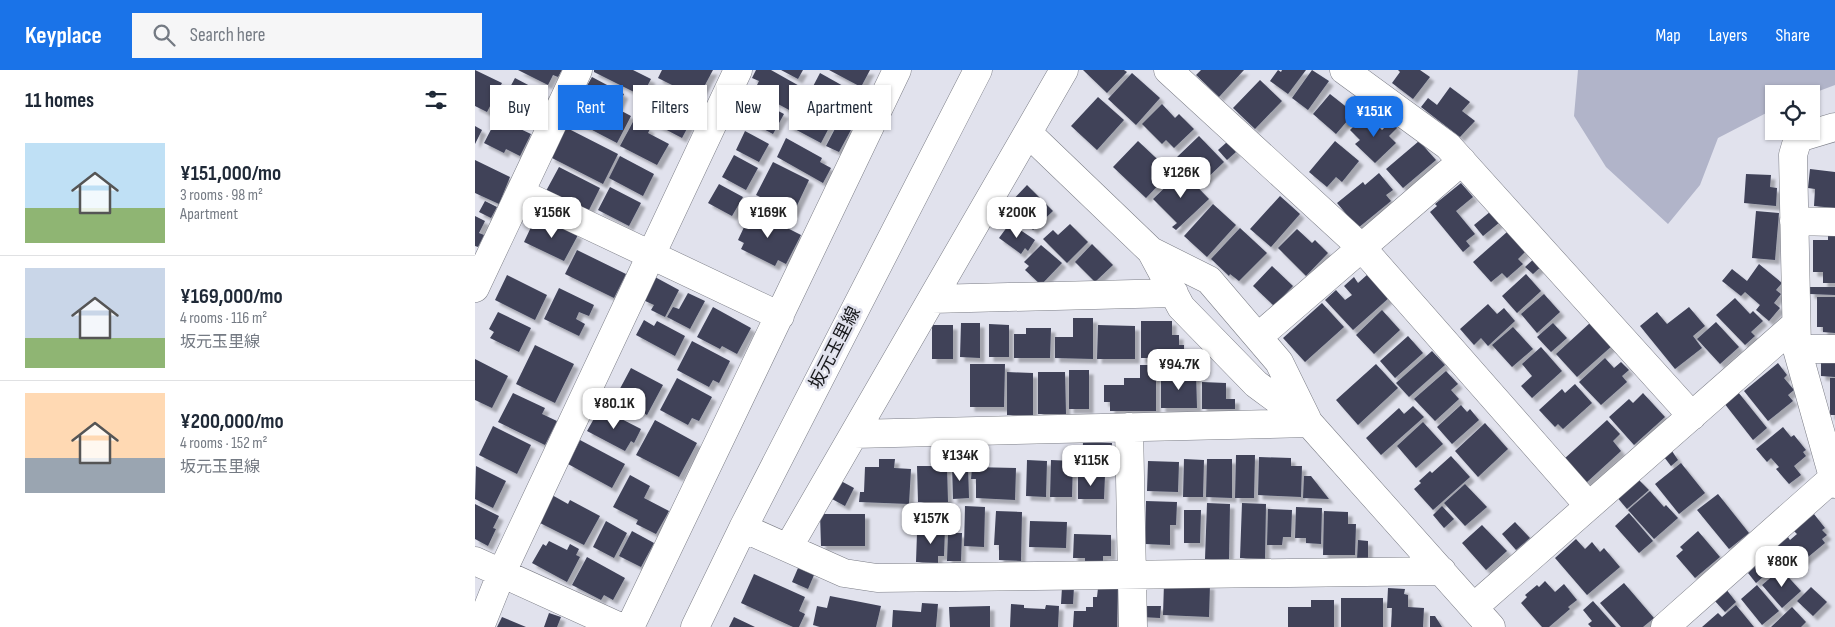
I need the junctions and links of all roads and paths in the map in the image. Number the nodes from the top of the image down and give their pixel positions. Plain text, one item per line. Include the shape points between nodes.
1 (578, 70) edge
2 (738, 70) edge
3 (897, 70) edge
4 (978, 70) edge
5 (1064, 70) edge
6 (1168, 70) edge
7 (1345, 70) edge
8 (1835, 127) edge
9 (1028, 133) junction
10 (1462, 161) junction
11 (520, 193) junction
12 (1794, 221) junction
13 (1835, 222) edge
14 (1362, 248) junction
15 (1151, 251) junction
16 (651, 254) junction
17 (475, 288) edge
18 (1174, 293) junction
19 (932, 299) junction
20 (780, 316) junction
21 (1797, 336) junction
22 (1258, 337) junction
23 (1835, 349) edge
24 (1692, 416) junction
25 (1309, 423) junction
26 (1129, 427) junction
27 (854, 434) junction
28 (1834, 481) edge
29 (1589, 506) junction
30 (743, 528) junction
31 (788, 548) junction
32 (475, 560) edge
33 (1442, 571) junction
34 (502, 572) junction
35 (1132, 574) junction
36 (1483, 617) edge
37 (479, 627) edge
38 (620, 627) edge
39 (630, 627) edge
40 (695, 627) edge
41 (1133, 627) edge
42 (1665, 627) edge

1 - 11 street
2 - 16 street
3 - 20 street
4 - 30 street, 坂元玉里線
5 - 9 street
6 - 14 street
7 - 10 street via 1448,146
8 - 12 street via 1798,138 1793,155
9 - 15 street
9 - 19 street
10 - 14 street
10 - 24 street
11 - 16 street
11 - 17 street
12 - 13 street
12 - 21 street
14 - 22 street
14 - 29 street
15 - 18 street
15 - 22 street via 1209,280
16 - 20 street
16 - 34 street
18 - 19 street
18 - 25 street via 1181,307 1255,384
19 - 27 street
20 - 39 street
21 - 23 street
21 - 24 street
21 - 28 street
22 - 25 street via 1279,362
24 - 29 street
25 - 26 street
25 - 33 street
26 - 27 street
26 - 35 street
27 - 31 street
28 - 42 street
29 - 36 street
30 - 31 street
30 - 40 street, 坂元玉里線
31 - 35 street via 844,573 877,578
32 - 34 street
33 - 35 street
33 - 36 street
34 - 37 street
34 - 38 street
35 - 41 street

